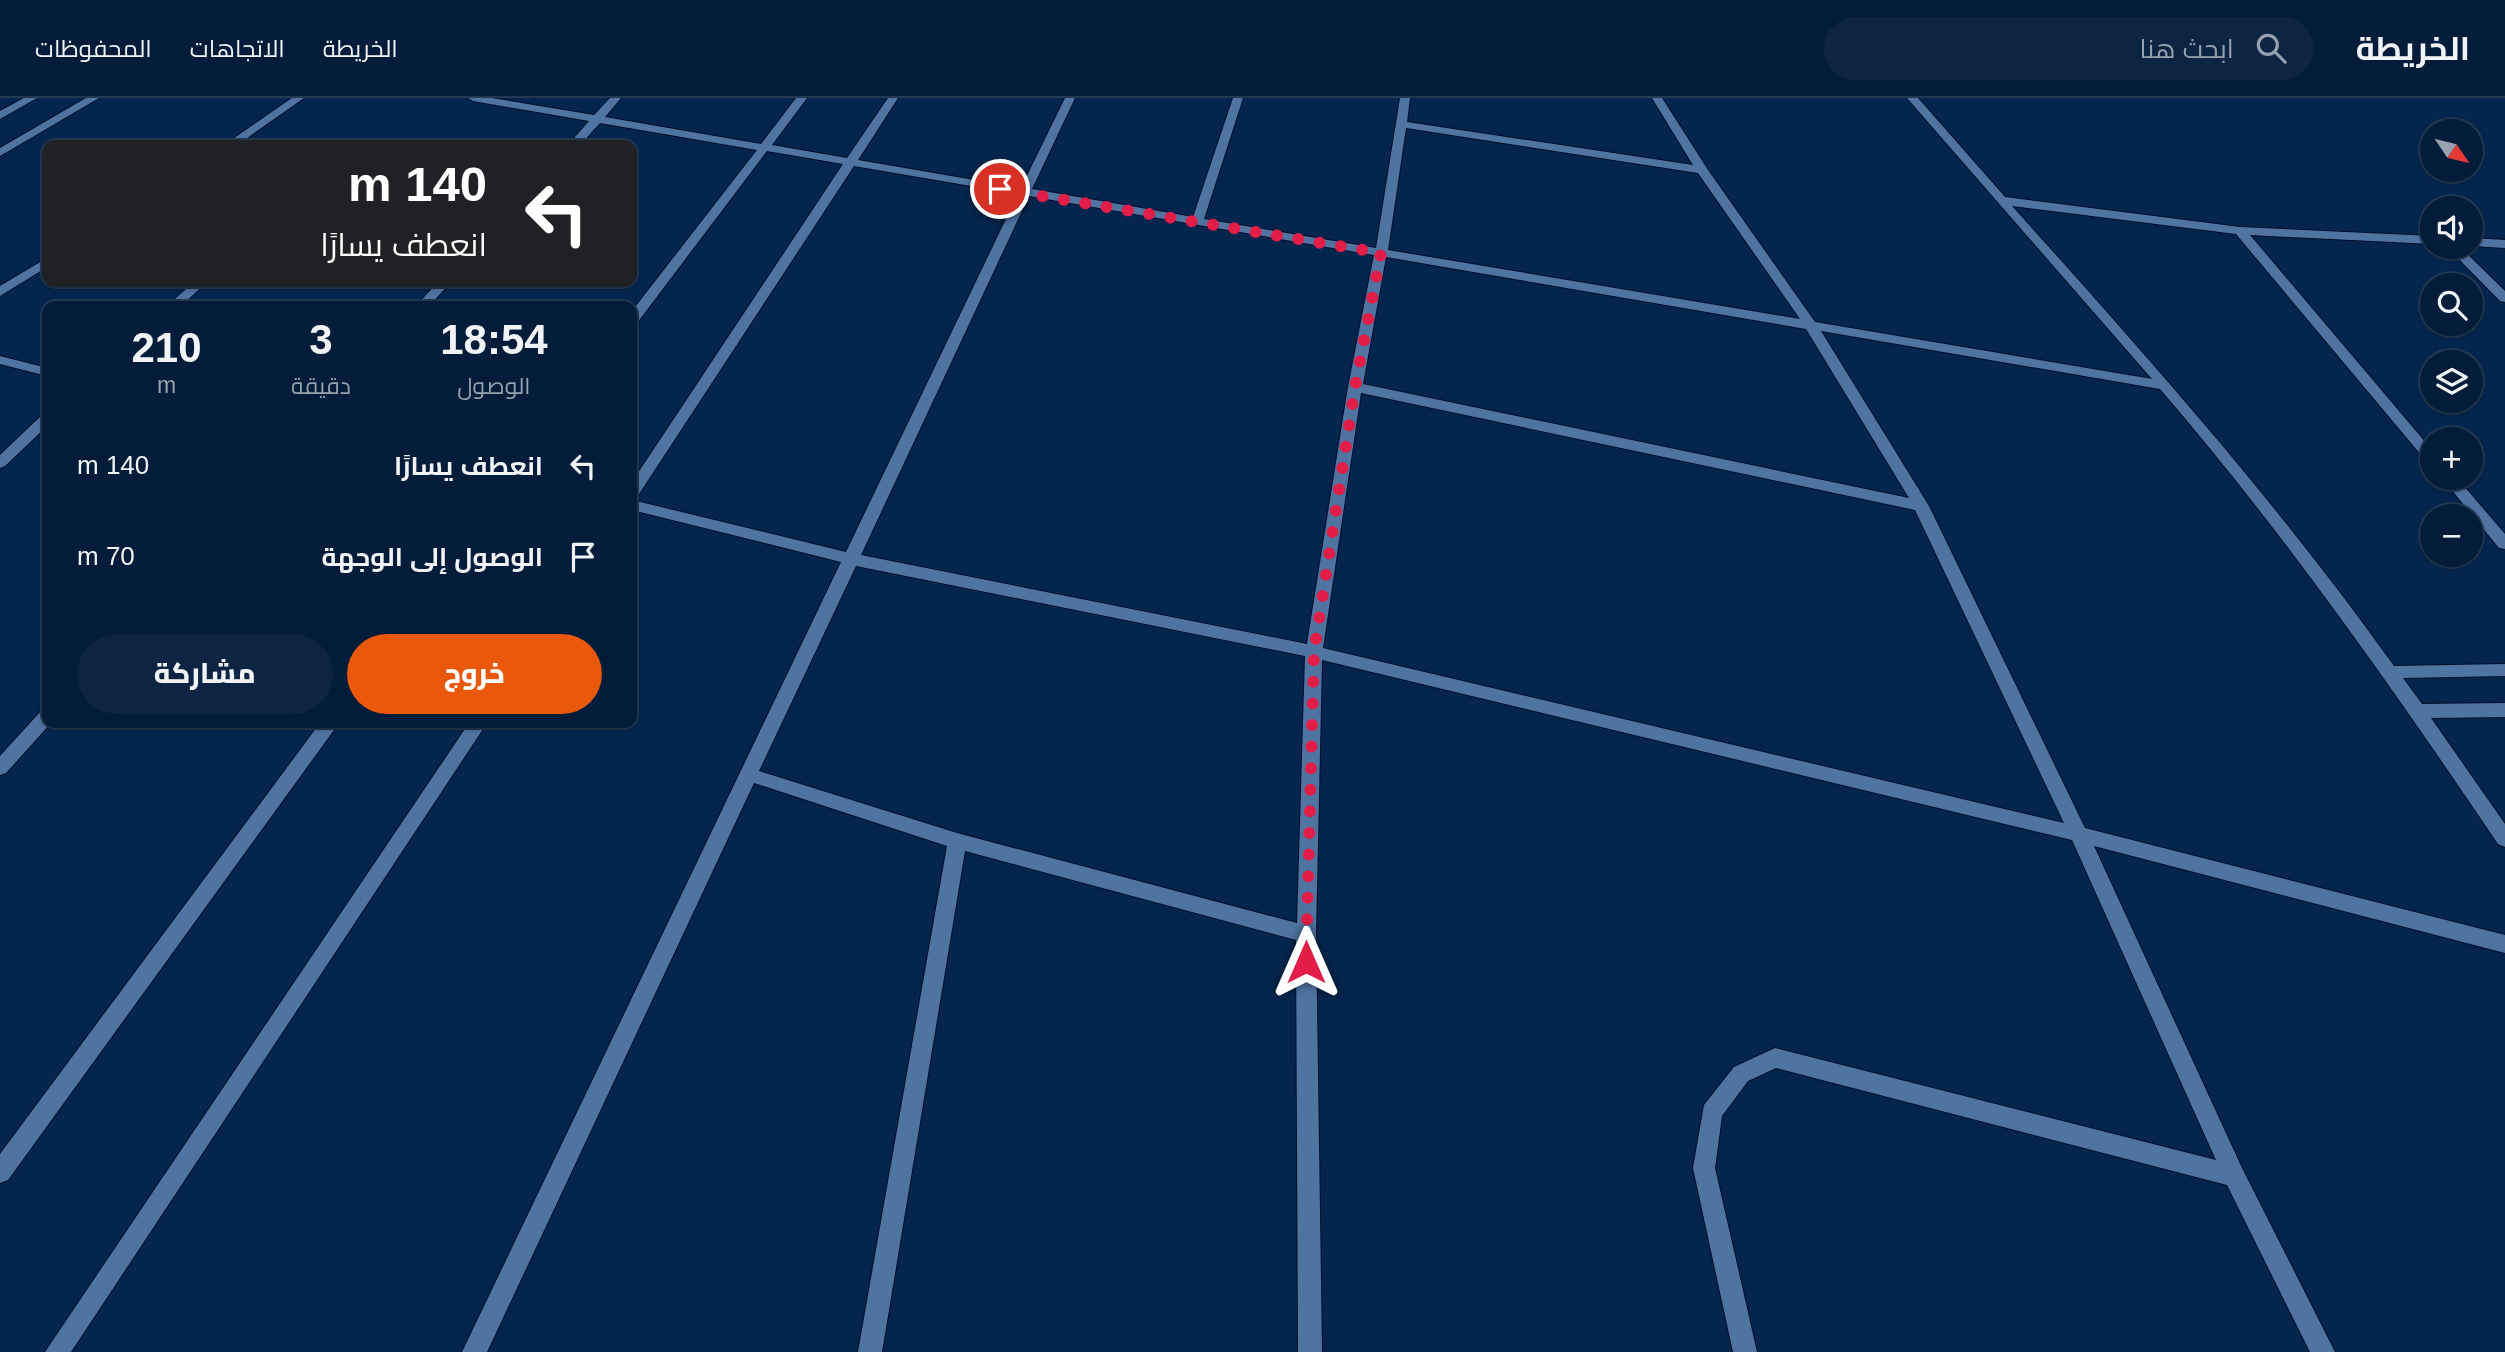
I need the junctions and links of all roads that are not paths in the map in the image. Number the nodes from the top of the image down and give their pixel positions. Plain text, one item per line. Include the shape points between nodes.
1 (32, 98) edge
2 (94, 98) edge
3 (299, 98) edge
4 (473, 98) edge
5 (617, 98) edge
6 (802, 98) edge
7 (893, 98) edge
8 (1070, 98) edge
9 (1238, 98) edge
10 (1405, 98) edge
11 (1657, 98) edge
12 (1912, 98) edge
13 (0, 116) edge
14 (597, 120) junction
15 (1400, 124) junction
16 (237, 140) edge
17 (579, 140) edge
18 (765, 149) junction
19 (0, 153) edge
20 (852, 163) junction
21 (1702, 170) junction
22 (1025, 193) junction
23 (2005, 201) junction
24 (1197, 222) junction
25 (2240, 231) junction
26 (2420, 239) edge
27 (2483, 243) edge
28 (2505, 244) edge
29 (1381, 253) junction
30 (2465, 259) edge
31 (42, 265) edge
32 (195, 287) edge
33 (440, 287) edge
34 (0, 292) edge
35 (2505, 298) edge
36 (179, 301) edge
37 (427, 301) edge
38 (637, 314) edge
39 (1809, 323) junction
40 (0, 360) edge
41 (42, 371) edge
42 (2167, 386) junction
43 (1355, 387) junction
44 (42, 423) edge
45 (2420, 445) edge
46 (0, 463) edge
47 (637, 486) edge
48 (2459, 490) edge
49 (637, 506) edge
50 (1921, 506) junction
51 (2505, 544) edge
52 (851, 559) junction
53 (1314, 652) junction
54 (2505, 670) edge
55 (2389, 672) junction
56 (2505, 710) edge
57 (2417, 711) junction
58 (42, 722) edge
59 (326, 728) edge
60 (475, 728) edge
61 (0, 768) edge
62 (747, 774) junction
63 (2079, 834) junction
64 (2505, 839) edge
65 (957, 841) junction
66 (1306, 934) junction
67 (2505, 944) edge
68 (0, 1172) edge
69 (2234, 1176) junction
70 (57, 1352) edge
71 (474, 1352) edge
72 (870, 1352) edge
73 (1310, 1352) edge
74 (1745, 1352) edge
75 (2323, 1352) edge

1 - 13 street
2 - 19 street
3 - 16 street
4 - 14 street
5 - 14 street
6 - 18 street
7 - 20 street
8 - 22 street
9 - 24 street
10 - 15 street
11 - 21 street
12 - 23 street
14 - 17 street
14 - 18 street
15 - 21 street
15 - 29 street
18 - 20 street
18 - 38 street
20 - 22 street
20 - 47 street
21 - 39 street
22 - 24 street
22 - 52 street
23 - 25 street
23 - 42 street
24 - 29 street
25 - 26 street
25 - 45 street
27 - 28 street
29 - 39 street
29 - 43 street
30 - 35 street
31 - 34 street
32 - 36 street
33 - 37 street
39 - 42 street
39 - 50 street
40 - 41 street
42 - 55 street via 2264,505
43 - 50 street
43 - 53 street
44 - 46 street
48 - 51 street
49 - 52 street
50 - 63 street
52 - 53 street
52 - 62 street
53 - 63 street
53 - 66 street
54 - 55 street
55 - 57 street
56 - 57 street
57 - 64 street
58 - 61 street
59 - 68 street
60 - 70 street
62 - 65 street
62 - 71 street
63 - 67 street
63 - 69 street
65 - 66 street
65 - 72 street
66 - 73 street
69 - 74 street via 1775,1058 1741,1074 1712,1112 1704,1168
69 - 75 street

